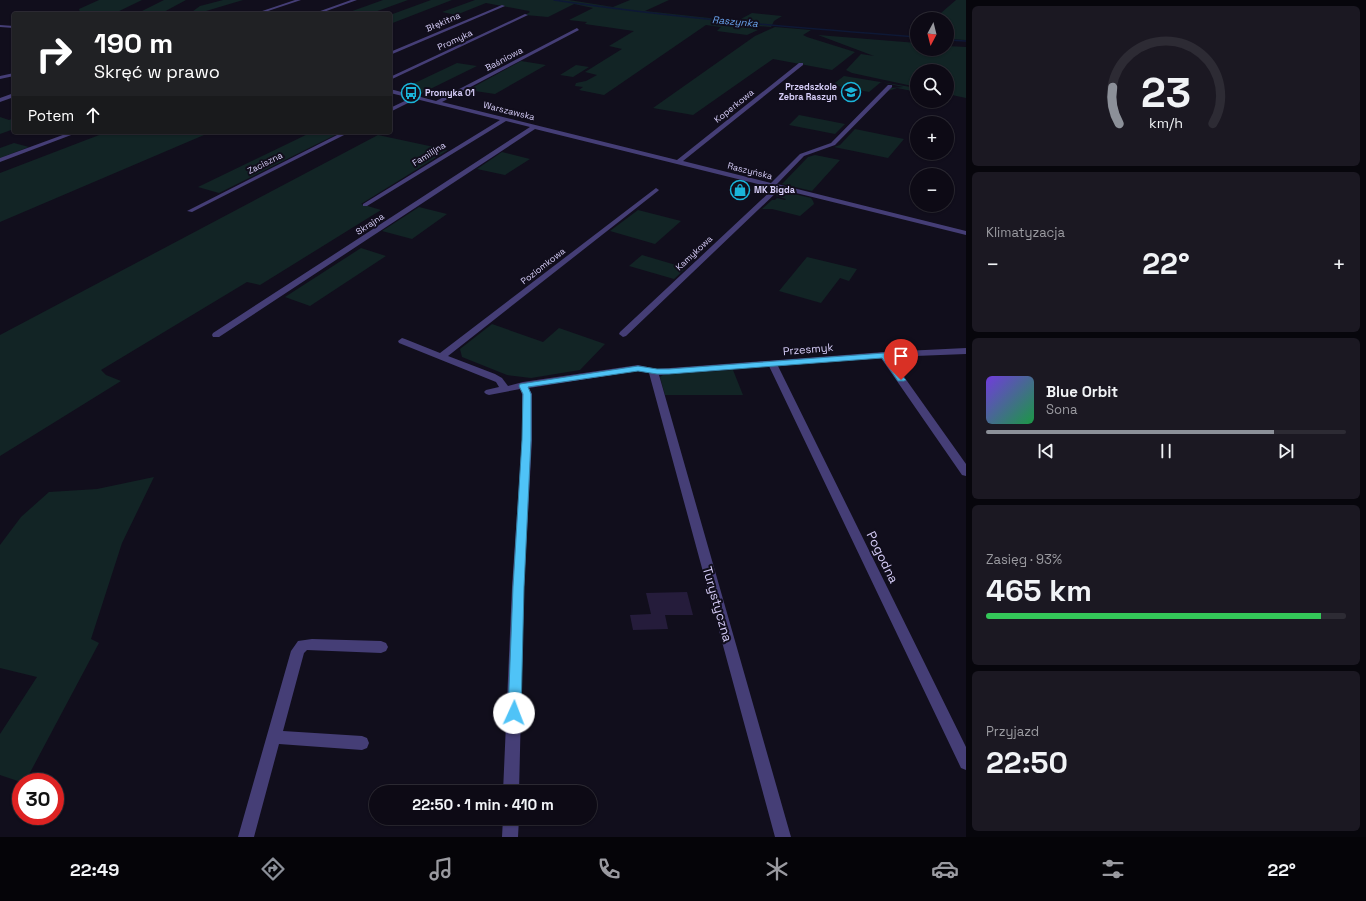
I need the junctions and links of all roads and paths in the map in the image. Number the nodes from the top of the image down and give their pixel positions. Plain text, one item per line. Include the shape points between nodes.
1 (299, 0) edge
2 (355, 0) edge
3 (503, 6) dead end
4 (261, 12) edge
5 (320, 12) edge
6 (526, 15) dead end
7 (0, 26) edge
8 (12, 27) edge
9 (577, 29) dead end
10 (392, 53) edge
11 (801, 64) dead end
12 (12, 75) edge
13 (0, 78) edge
14 (392, 78) edge
15 (890, 86) dead end
16 (392, 91) edge
17 (12, 96) edge
18 (416, 97) junction
19 (0, 100) edge
20 (438, 102) junction
21 (392, 109) edge
22 (504, 120) junction
23 (534, 127) junction
24 (71, 134) edge
25 (343, 134) edge
26 (600, 143) joint
27 (0, 160) edge
28 (678, 162) junction
29 (775, 186) junction
30 (656, 190) dead end
31 (365, 205) dead end
32 (190, 211) dead end
33 (966, 233) edge
34 (623, 334) dead end
35 (216, 335) dead end
36 (402, 340) dead end
37 (966, 351) edge
38 (884, 355) junction
39 (442, 356) junction
40 (772, 364) junction
41 (653, 371) junction
42 (523, 386) junction
43 (505, 389) junction
44 (489, 392) dead end
45 (966, 472) edge
46 (381, 647) dead end
47 (275, 738) junction
48 (362, 743) dead end
49 (966, 763) edge
50 (511, 785) edge
51 (510, 825) edge
52 (246, 837) edge
53 (510, 837) edge
54 (783, 837) edge

1 - 4 street
2 - 5 street
3 - 10 street, Błękitna
6 - 14 street, Promyka
7 - 8 street
9 - 20 street, Baśniowa
11 - 28 street, Koperkowa
12 - 13 street
15 - 29 street, Kamykowa via 833,144 802,155
16 - 18 street, Warszawska
17 - 19 street
18 - 20 street, Warszawska
18 - 21 street
20 - 22 street, Warszawska
22 - 23 street, Warszawska
22 - 31 street, Familijna
23 - 26 street, Warszawska
23 - 35 street, Skrajna
24 - 27 street
25 - 32 street, Zaciszna
26 - 28 street, Raszyńska
28 - 29 street, Raszyńska
29 - 33 street, Raszyńska
29 - 34 street, Kamykowa
30 - 39 street, Poziomkowa
36 - 39 street
37 - 38 street, Przesmyk
38 - 40 street, Przesmyk
38 - 45 street
39 - 43 street via 497,378
40 - 41 street, Przesmyk
40 - 49 street, Pogodna
41 - 42 street, Przesmyk via 638,368
41 - 54 street, Turystyczna
42 - 43 street, Przesmyk
42 - 50 street via 527,394 526,440
43 - 44 street, Przesmyk
46 - 47 street via 303,645 298,651
47 - 48 street
47 - 52 street
51 - 53 street

